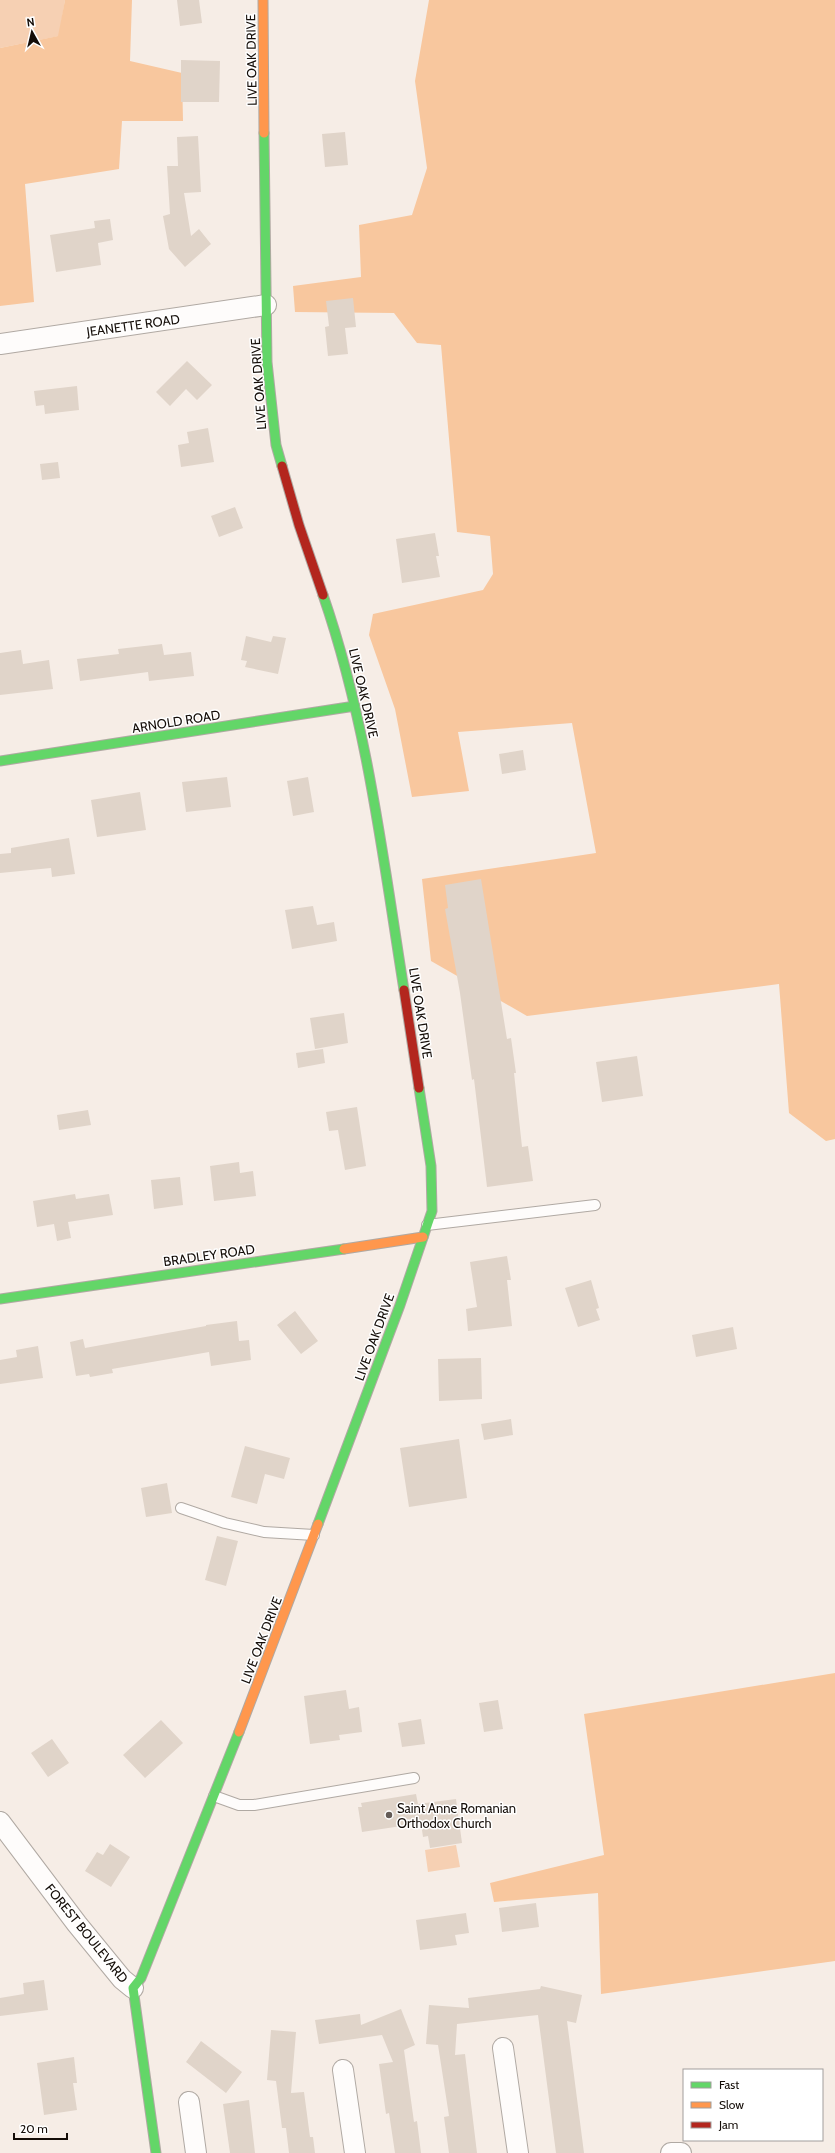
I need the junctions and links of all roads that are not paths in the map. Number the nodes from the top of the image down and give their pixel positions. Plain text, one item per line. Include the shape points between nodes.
1 (263, 0) edge
2 (266, 305) junction
3 (0, 344) edge
4 (355, 706) junction
5 (0, 761) edge
6 (595, 1205) dead end
7 (427, 1225) junction
8 (423, 1237) junction
9 (0, 1299) edge
10 (182, 1508) dead end
11 (314, 1535) junction
12 (414, 1778) dead end
13 (214, 1796) junction
14 (0, 1822) edge
15 (133, 1988) junction
16 (503, 2048) dead end
17 (343, 2070) dead end
18 (189, 2102) dead end
19 (156, 2153) edge
20 (196, 2153) edge
21 (355, 2153) edge
22 (518, 2153) edge
23 (671, 2153) edge
24 (681, 2153) edge

1 - 2 main road, LIVE OAK DRIVE
2 - 3 street, JEANETTE ROAD
2 - 4 main road, LIVE OAK DRIVE via 267,362 276,445 299,525 340,643
4 - 5 main road, ARNOLD ROAD
4 - 7 main road, LIVE OAK DRIVE via 378,824 431,1166 432,1211
6 - 7 lane
7 - 8 main road, LIVE OAK DRIVE
8 - 9 main road, BRADLEY ROAD
8 - 11 main road, LIVE OAK DRIVE
10 - 11 lane via 225,1523 264,1532
11 - 13 main road, LIVE OAK DRIVE
12 - 13 lane via 254,1805 235,1804
13 - 15 main road, LIVE OAK DRIVE via 141,1978
14 - 15 street, FOREST BOULEVARD via 77,1924 122,1979
15 - 19 main road, FOREST BOULEVARD
16 - 22 street
17 - 21 street
18 - 20 street
23 - 24 street

